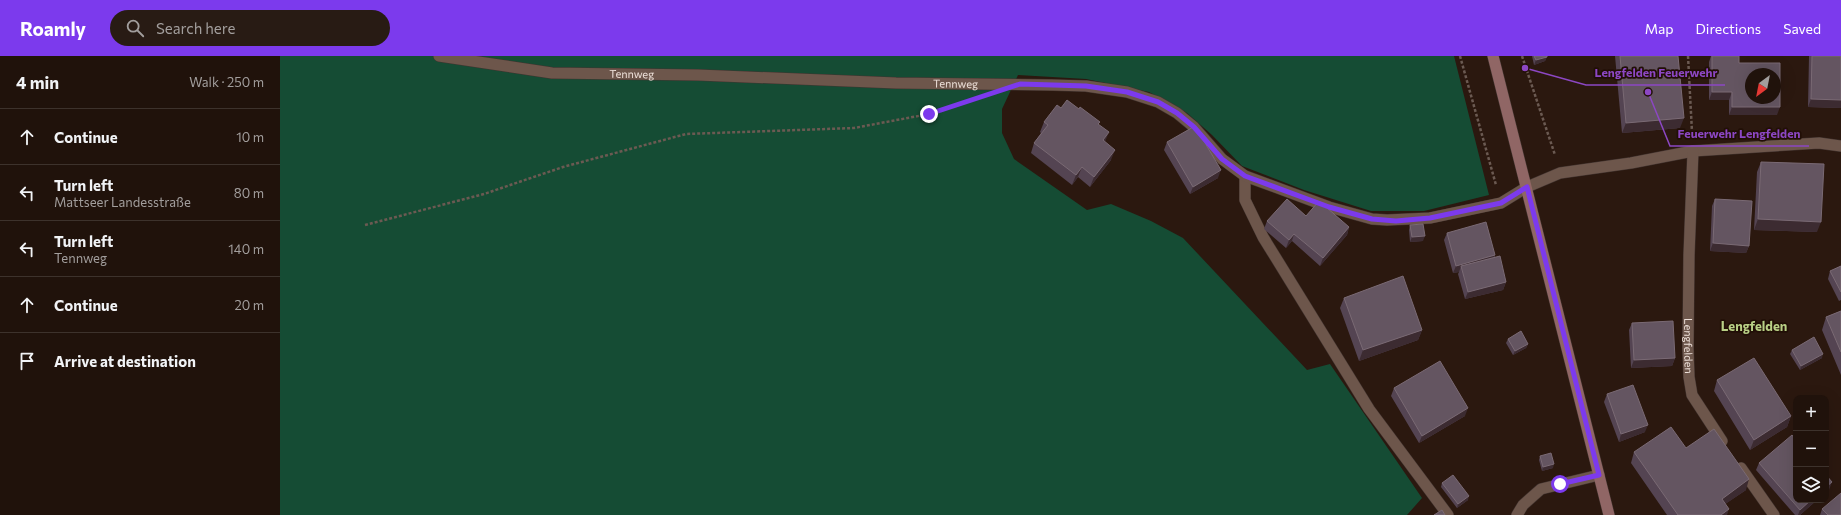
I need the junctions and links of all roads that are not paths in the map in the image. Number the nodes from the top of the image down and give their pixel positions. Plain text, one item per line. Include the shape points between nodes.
1 (439, 56) edge
2 (1493, 56) edge
3 (1841, 146) edge
4 (1693, 151) junction
5 (1245, 176) junction
6 (1527, 187) junction
7 (1727, 447) edge
8 (1736, 460) edge
9 (1599, 475) junction
10 (1448, 515) edge
11 (1517, 515) edge
12 (1609, 515) edge
13 (1774, 515) edge

1 - 5 street, Tennweg via 552,72 889,83 1086,86 1127,92 1158,102 1177,113 1194,127 1222,159
2 - 6 main road
3 - 4 street via 1819,143
4 - 6 street via 1560,173
4 - 7 street, Lengfelden via 1689,255 1689,377 1692,395
5 - 6 street, Tennweg via 1329,207 1372,219 1396,221 1430,218 1501,203
5 - 10 street via 1245,200 1263,237 1370,409
6 - 9 main road
8 - 13 street
9 - 11 street via 1541,490 1522,505
9 - 12 main road

